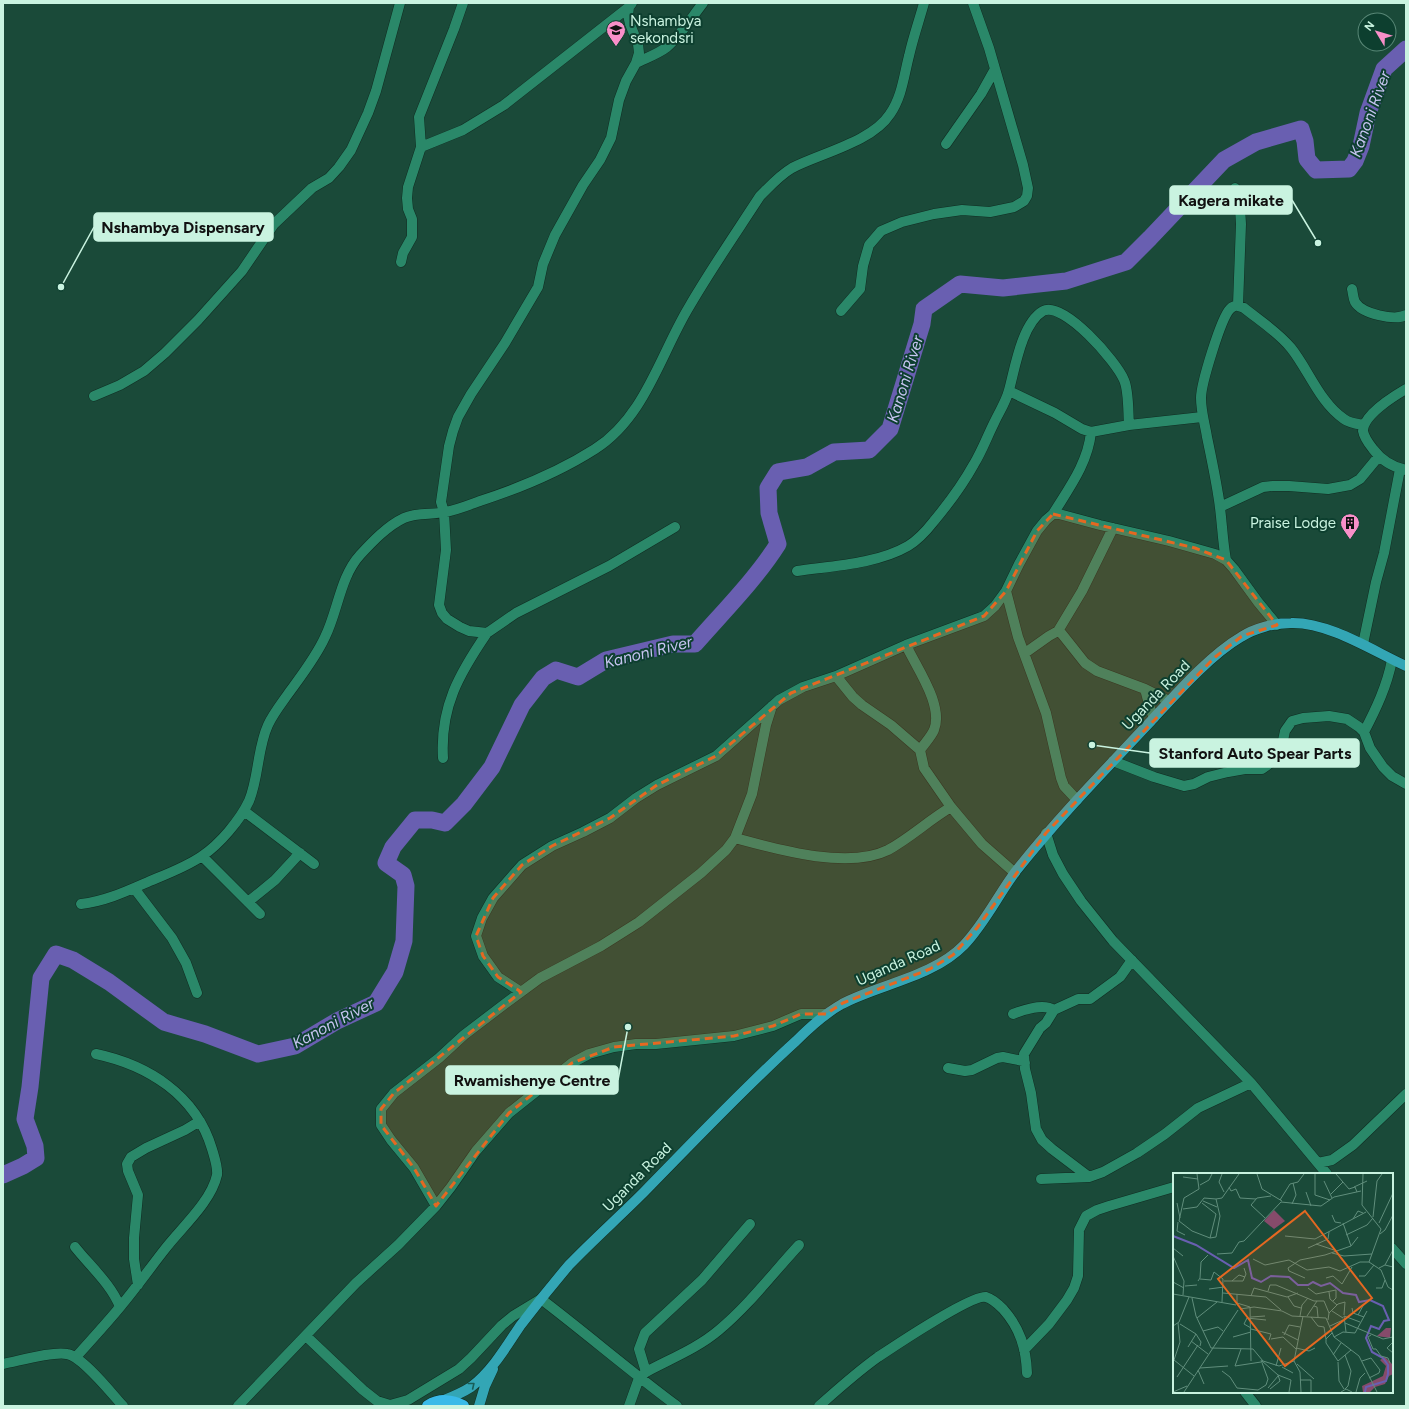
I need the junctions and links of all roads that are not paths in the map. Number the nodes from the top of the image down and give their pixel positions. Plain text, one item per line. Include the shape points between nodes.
1 (400, 3) edge
2 (463, 3) edge
3 (703, 3) edge
4 (924, 3) edge
5 (973, 3) edge
6 (630, 5) edge
7 (636, 63) junction
8 (995, 69) junction
9 (946, 144) dead end
10 (421, 147) junction
11 (1235, 188) dead end
12 (401, 262) dead end
13 (1352, 290) dead end
14 (1238, 305) junction
15 (841, 311) dead end
16 (1406, 314) edge
17 (1406, 389) edge
18 (1009, 391) junction
19 (94, 396) dead end
20 (1202, 417) junction
21 (1129, 425) junction
22 (1364, 425) junction
23 (1091, 432) junction
24 (1378, 456) junction
25 (1403, 470) edge
26 (1220, 507) junction
27 (444, 512) junction
28 (1053, 514) junction
29 (675, 527) dead end
30 (1113, 528) junction
31 (1226, 560) junction
32 (797, 571) dead end
33 (1006, 591) junction
34 (1277, 625) junction
35 (1058, 631) junction
36 (487, 633) junction
37 (1363, 644) junction
38 (906, 645) junction
39 (1025, 653) junction
40 (1392, 660) junction
41 (1406, 666) edge
42 (836, 676) junction
43 (1145, 688) junction
44 (1169, 701) junction
45 (772, 706) junction
46 (1154, 718) junction
47 (1364, 732) junction
48 (920, 750) junction
49 (443, 758) dead end
50 (1113, 761) junction
51 (1406, 784) edge
52 (1077, 800) junction
53 (951, 807) junction
54 (244, 811) junction
55 (1046, 833) junction
56 (735, 838) junction
57 (300, 853) junction
58 (202, 856) junction
59 (314, 864) dead end
60 (1015, 873) junction
61 (134, 888) junction
62 (248, 902) junction
63 (81, 904) dead end
64 (260, 914) dead end
65 (1132, 960) junction
66 (521, 992) junction
67 (197, 993) dead end
68 (1054, 1010) junction
69 (826, 1014) junction
70 (1013, 1014) dead end
71 (96, 1054) dead end
72 (1025, 1063) junction
73 (948, 1068) dead end
74 (1251, 1083) junction
75 (1406, 1094) edge
76 (200, 1121) junction
77 (1318, 1163) junction
78 (1323, 1173) edge
79 (1089, 1176) junction
80 (1041, 1179) dead end
81 (1173, 1187) edge
82 (436, 1206) junction
83 (750, 1224) dead end
84 (799, 1245) dead end
85 (75, 1247) dead end
86 (1393, 1249) edge
87 (1406, 1264) edge
88 (138, 1285) junction
89 (541, 1299) junction
90 (120, 1308) junction
91 (306, 1336) junction
92 (1024, 1350) junction
93 (76, 1357) junction
94 (497, 1360) junction
95 (3, 1364) edge
96 (1027, 1373) dead end
97 (642, 1375) junction
98 (1246, 1393) edge
99 (441, 1401) junction
100 (123, 1406) edge
101 (238, 1406) edge
102 (428, 1406) edge
103 (463, 1406) edge
104 (479, 1406) edge
105 (629, 1406) edge
106 (677, 1406) edge
107 (819, 1406) edge
108 (1256, 1406) edge

1 - 19 street via 368,112 351,150 339,167 329,178 312,188 274,224 242,271 165,353 144,371
2 - 10 street via 418,118
3 - 7 street via 668,46
4 - 27 street via 899,96 890,114 876,129 792,169 760,196 687,309 645,392 614,434 597,448 537,481
5 - 8 street
6 - 7 street via 628,15 639,53
6 - 10 street via 504,106 463,130
7 - 27 street via 619,100 611,138 555,235 543,264 538,287 458,417 449,446 441,502
8 - 9 street
8 - 15 street via 1028,188 1024,201 1014,207 990,212 962,210 934,214 902,222 881,231 869,245 860,289
10 - 12 street via 407,198 412,219 412,237
11 - 14 street via 1241,224
13 - 16 street via 1356,303 1361,308 1391,318
14 - 20 street via 1230,309 1224,320 1202,384
14 - 22 street via 1290,347 1336,413 1350,422
17 - 22 street via 1370,416
18 - 21 street via 1018,354 1029,328 1043,311 1056,310 1098,343 1118,368 1125,381
18 - 23 street
18 - 32 street via 975,464 926,530 909,546 892,554 864,561
20 - 21 street
20 - 26 street
21 - 23 street
22 - 24 street via 1363,432
23 - 28 street via 1081,468
24 - 25 street
24 - 26 street via 1360,479 1350,485 1328,490 1289,486 1263,487
25 - 37 street
26 - 31 street
27 - 36 street via 446,550 439,605 447,619 460,627
27 - 54 street via 413,515 403,519 389,528 357,558 346,576 325,637 268,724 261,744 250,798
28 - 30 street
28 - 33 street via 1037,531
29 - 36 street via 609,566 516,613
30 - 31 street via 1195,548
30 - 35 street via 1082,591
31 - 34 street
33 - 38 street via 984,616
33 - 39 street via 1013,621
34 - 37 main road, Uganda Road via 1304,624
34 - 44 main road, Uganda Road via 1252,632 1232,643
35 - 39 street
35 - 43 street via 1085,663 1097,671
36 - 49 street via 464,669 450,698 444,722
37 - 40 main road, Uganda Road
38 - 42 street
38 - 48 street via 932,696 935,708 934,730
39 - 52 street via 1046,713 1061,778 1064,786
40 - 41 main road, Uganda Road
40 - 47 street via 1381,698
42 - 45 street via 803,687
42 - 48 street via 862,705
43 - 44 street
43 - 46 street
44 - 46 main road, Uganda Road
45 - 56 street via 752,794
45 - 66 street via 716,756 657,785 610,818 552,846 522,865 493,898 476,936 483,956 498,977
46 - 50 main road, Uganda Road
47 - 50 street via 1353,722 1336,717 1319,716 1292,721 1286,730 1281,750 1273,761 1262,769 1228,772 1184,786
47 - 51 street via 1370,748 1383,767
48 - 53 street via 924,768
50 - 52 main road, Uganda Road
52 - 55 main road, Uganda Road
53 - 56 street via 903,842 886,851 868,856 813,856
53 - 60 street via 982,844
54 - 57 street
54 - 58 street via 218,843
55 - 60 main road, Uganda Road
55 - 65 street via 1053,855 1066,879 1113,941
56 - 66 street via 701,873 639,922 602,946 540,978
57 - 59 street
57 - 62 street via 275,880
58 - 61 street
58 - 62 street
60 - 69 main road, Uganda Road via 978,928 953,955 930,969 849,1001
61 - 63 street via 98,902
61 - 67 street via 172,938 186,963
62 - 64 street
65 - 68 street via 1120,977 1090,999 1078,999
65 - 74 street
66 - 82 street via 464,1035 394,1093 381,1108 381,1125 414,1168
68 - 70 street via 1040,1008
68 - 72 street via 1024,1054
69 - 82 street via 801,1014 773,1026 734,1036 629,1045 589,1054 572,1063 509,1113 476,1151
69 - 89 main road, Uganda Road via 763,1072 572,1263
71 - 76 street via 121,1060 155,1076 172,1088
72 - 73 street via 1003,1057 972,1070
72 - 79 street via 1036,1129 1042,1140
74 - 77 street
74 - 79 street via 1198,1108 1137,1153 1103,1172
75 - 77 street via 1348,1149 1332,1160
76 - 88 street via 215,1159 217,1174 214,1184 197,1211
76 - 88 street via 146,1148 131,1157 127,1164 138,1195 134,1258
77 - 78 street
79 - 80 street
81 - 92 street via 1109,1206 1086,1216 1079,1230 1078,1276 1074,1288 1049,1324
82 - 91 street
83 - 97 street via 702,1280 645,1333 639,1349
84 - 97 street via 719,1330 700,1344
85 - 90 street via 110,1289
86 - 87 street
88 - 90 street
89 - 91 street via 502,1325 459,1369 408,1400 390,1405 377,1401 363,1390
89 - 94 main road, Uganda Road
89 - 97 street
90 - 93 street
91 - 101 street
92 - 96 street
92 - 107 street via 1013,1320 997,1303 985,1297 974,1298 877,1358
93 - 95 street via 66,1354 51,1355
93 - 100 street
99 -> 94 main road, Uganda Road via 470,1387
94 - 104 main road, Uganda Road
97 - 105 street
97 - 106 street
98 - 108 street
99 - 102 highway
99 - 103 highway via 452,1401

